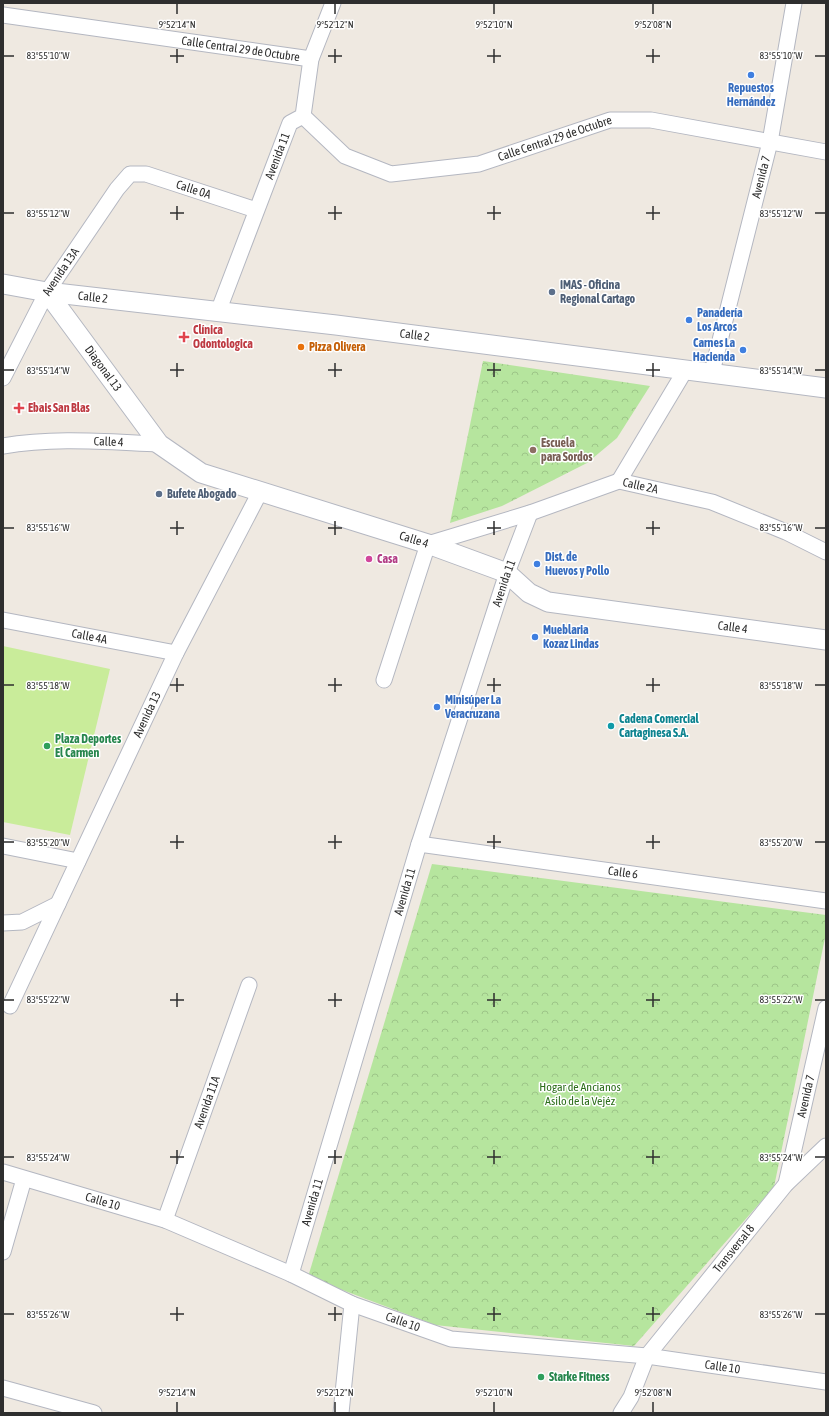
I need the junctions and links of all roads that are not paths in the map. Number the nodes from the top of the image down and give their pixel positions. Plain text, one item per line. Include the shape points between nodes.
1 (333, 3) edge
2 (794, 3) edge
3 (3, 15) edge
4 (311, 59) junction
5 (303, 116) junction
6 (770, 142) junction
7 (826, 152) edge
8 (130, 174) joint
9 (256, 210) junction
10 (3, 284) edge
11 (47, 292) junction
12 (77, 296) junction
13 (62, 312) junction
14 (218, 312) junction
15 (686, 368) junction
16 (712, 372) junction
17 (3, 378) edge
18 (826, 388) edge
19 (159, 444) junction
20 (3, 446) edge
21 (619, 481) junction
22 (260, 492) junction
23 (530, 513) junction
24 (428, 544) junction
25 (826, 552) edge
26 (507, 573) junction
27 (3, 620) edge
28 (826, 640) edge
29 (176, 653) junction
30 (384, 680) dead end
31 (419, 844) junction
32 (3, 846) edge
33 (78, 861) junction
34 (826, 901) edge
35 (58, 904) junction
36 (3, 922) edge
37 (249, 985) dead end
38 (10, 1006) dead end
39 (826, 1008) edge
40 (826, 1146) edge
41 (3, 1172) edge
42 (24, 1179) junction
43 (786, 1184) junction
44 (165, 1220) junction
45 (3, 1252) edge
46 (291, 1274) junction
47 (352, 1304) junction
48 (647, 1356) junction
49 (826, 1382) edge
50 (3, 1388) edge
51 (94, 1413) edge
52 (341, 1413) edge
53 (620, 1413) edge

1 - 4 street
2 - 6 street, Avenida 7
3 - 4 street, Calle Central 29 de Octubre
4 - 5 street
5 - 6 street, Calle Central 29 de Octubre via 346,156 392,174 479,164 610,120 651,120
5 - 9 street, Avenida 11 via 290,123
6 - 7 street, Calle Central 29 de Octubre
6 - 16 street, Avenida 7
8 - 9 street, Calle 0A via 146,174 161,178
8 - 11 street, Avenida 13A via 117,189
9 - 14 street, Avenida 11
10 - 11 street, Calle 2
11 - 12 street, Calle 2
11 - 13 street, Diagonal 13
11 - 17 street, Avenida 13A
12 - 13 street via 64,303
12 - 14 street, Calle 2
13 - 19 street, Diagonal 13
14 - 15 street, Calle 2
15 - 16 street, Calle 2
15 - 21 street
16 - 18 street, Calle 2
19 - 20 street, Calle 4 via 91,441 26,442
19 - 22 street, Calle 4 via 201,473
21 - 23 street, Calle 2A
21 - 25 street, Calle 2A via 712,502 786,532
22 - 24 street, Calle 4
22 - 29 street, Avenida 13
23 - 24 street, Calle 2A
23 - 26 street, Avenida 11
24 - 26 street, Calle 4
24 - 30 street
26 - 28 street, Calle 4 via 529,593 548,602
26 - 31 street, Avenida 11
27 - 29 street, Calle 4A
29 - 33 street, Avenida 13
31 - 34 street, Calle 6
31 - 46 street, Avenida 11
32 - 33 street
33 - 35 street, Avenida 13
35 - 36 street via 22,922
35 - 38 street, Avenida 13
37 - 44 street, Avenida 11A
39 - 43 street, Avenida 7
40 - 43 street, Transversal 8
41 - 42 street, Calle 10
42 - 44 street, Calle 10
42 - 45 street
43 - 48 street, Transversal 8
44 - 46 street, Calle 10
46 - 47 street, Calle 10
47 - 48 street, Calle 10 via 451,1338
47 - 52 street
48 - 49 street, Calle 10
48 - 53 street, Transversal 8 via 631,1397
50 - 51 street

